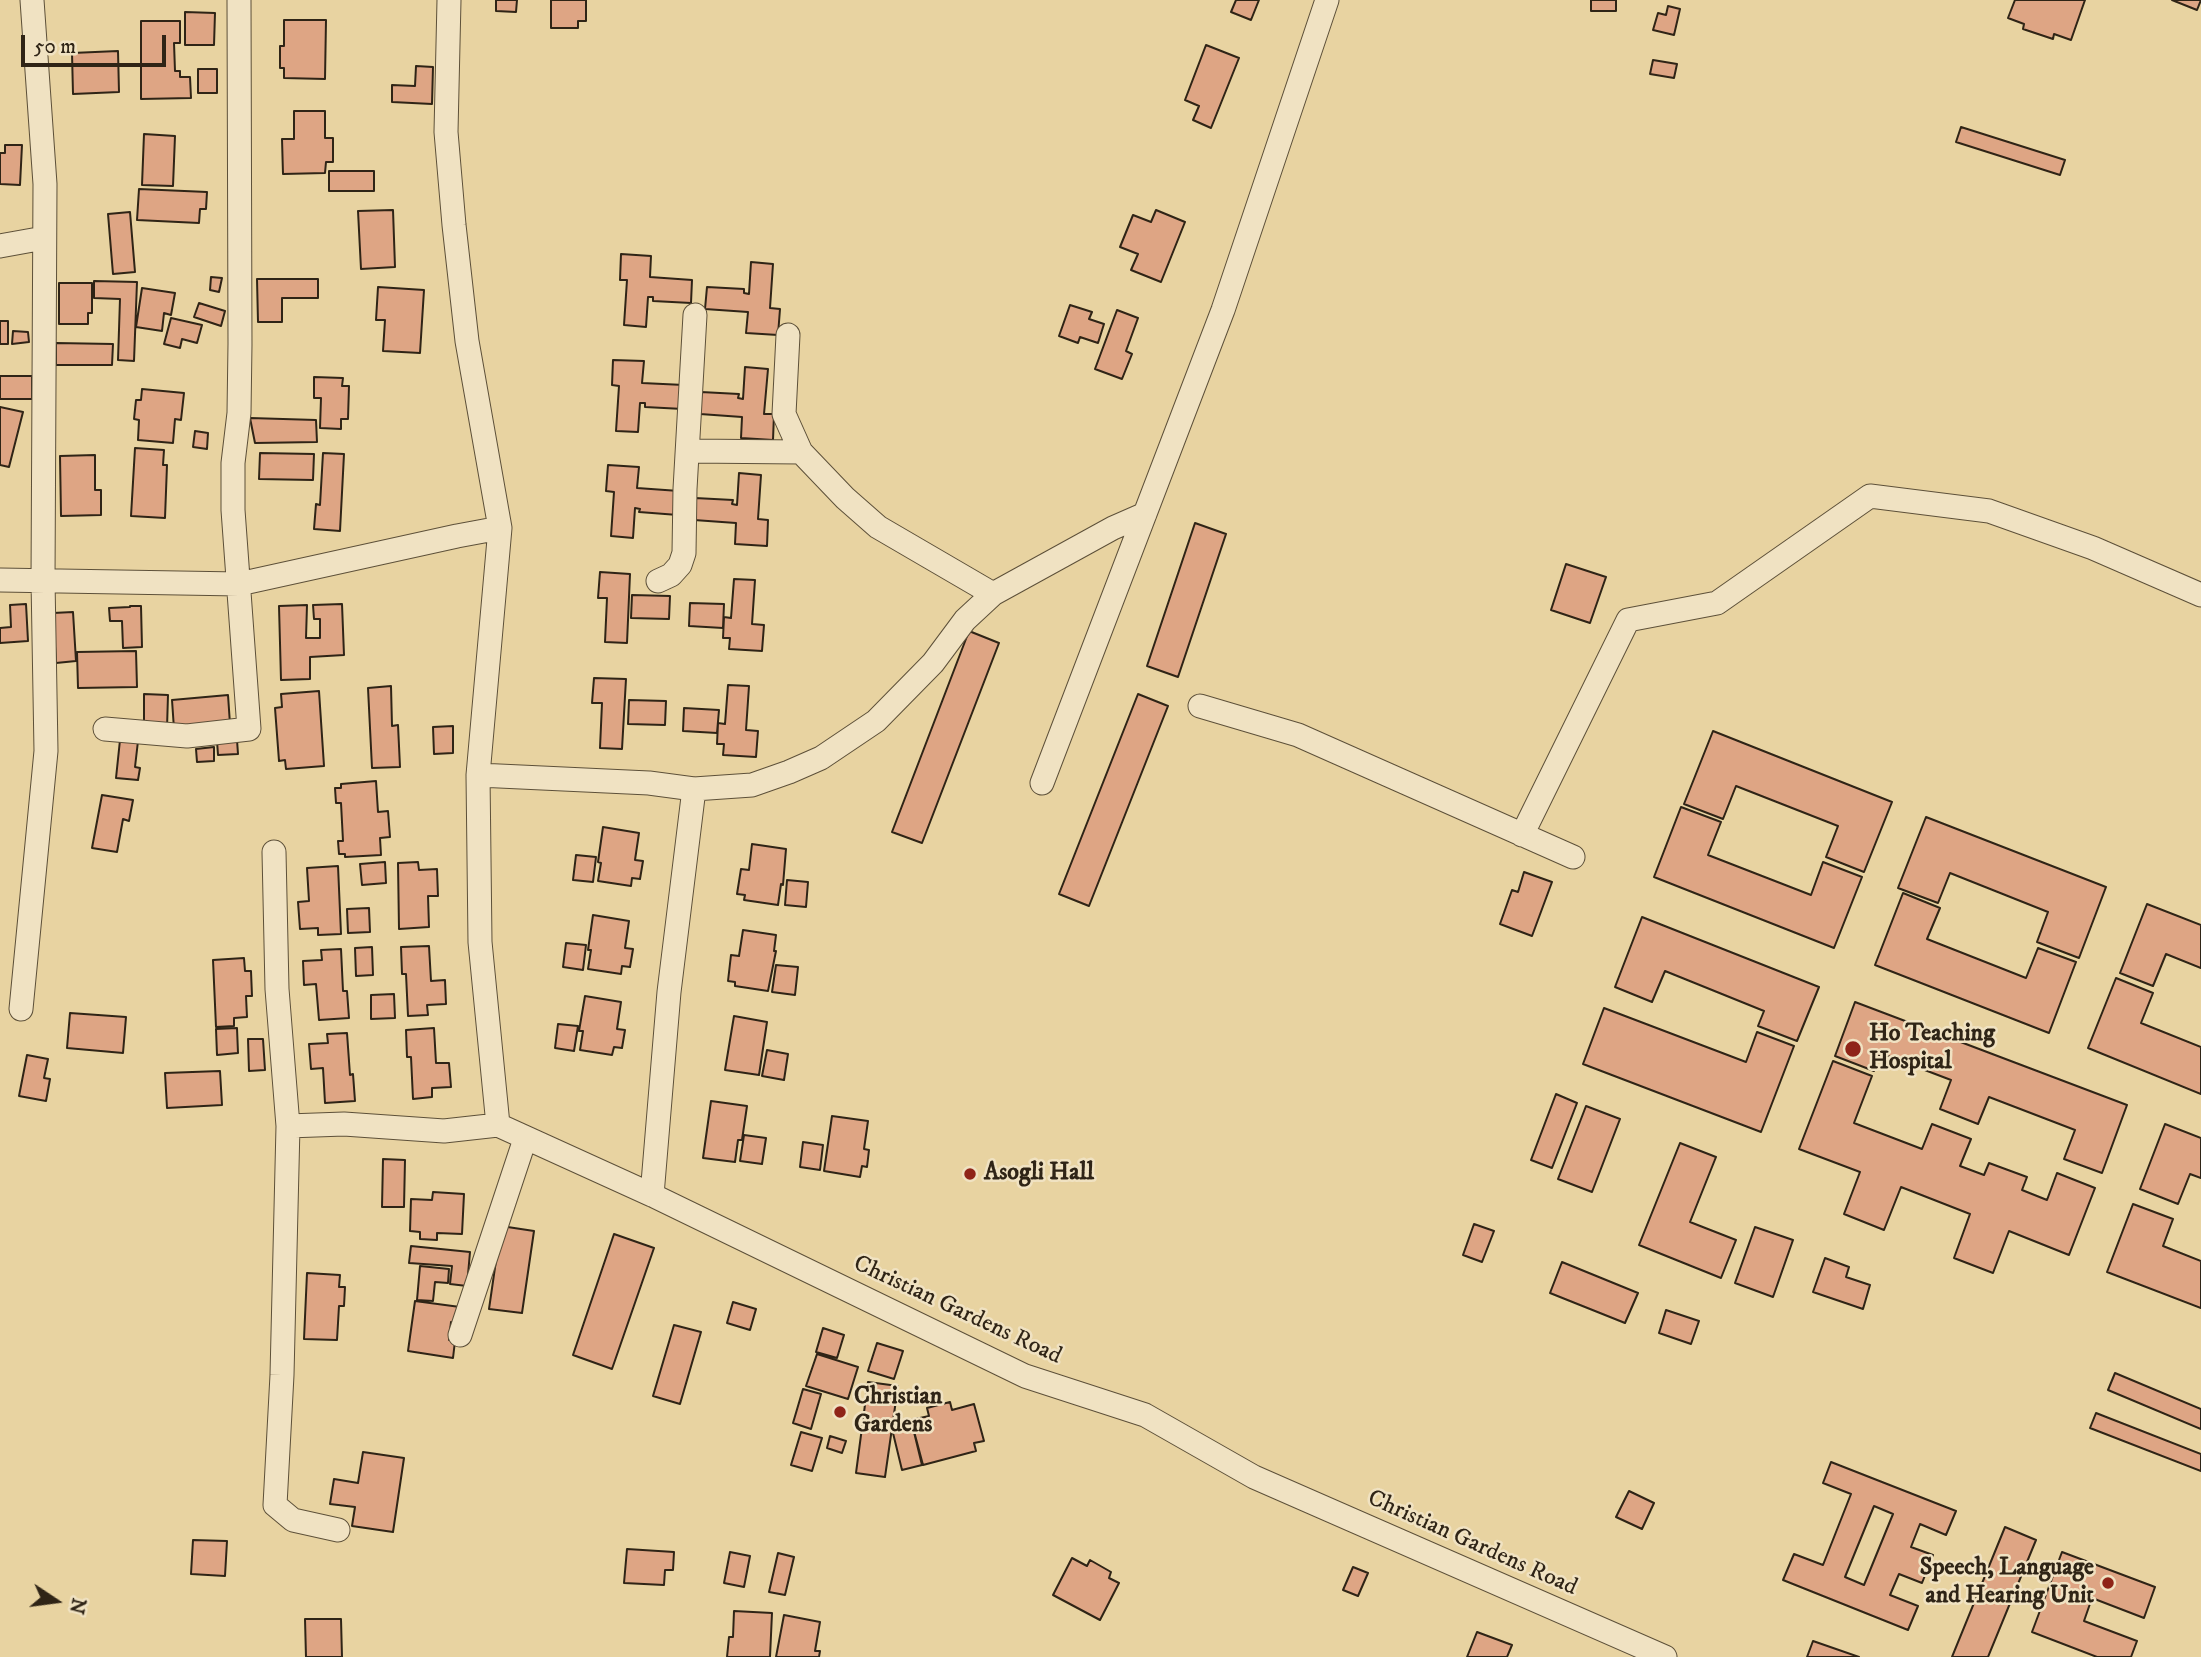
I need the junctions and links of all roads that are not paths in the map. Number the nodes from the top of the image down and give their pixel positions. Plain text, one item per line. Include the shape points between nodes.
1 (32, 0) edge
2 (239, 0) edge
3 (449, 0) edge
4 (1327, 0) edge
5 (44, 238) junction
6 (0, 246) edge
7 (695, 315) dead end
8 (788, 335) dead end
9 (689, 451) junction
10 (801, 452) junction
11 (1144, 514) junction
12 (500, 528) junction
13 (0, 580) edge
14 (43, 580) junction
15 (658, 581) dead end
16 (239, 584) junction
17 (993, 594) junction
18 (2201, 595) edge
19 (1200, 706) dead end
20 (105, 729) dead end
21 (478, 775) junction
22 (1042, 782) dead end
23 (694, 789) junction
24 (1522, 835) junction
25 (274, 852) dead end
26 (1573, 857) dead end
27 (21, 1009) dead end
28 (498, 1125) junction
29 (288, 1126) junction
30 (525, 1139) junction
31 (652, 1195) junction
32 (460, 1335) dead end
33 (338, 1530) dead end
34 (1665, 1657) edge

1 - 5 street via 45,184
2 - 16 street via 240,331 233,510
3 - 12 street via 446,132 454,225 467,341
4 - 11 street via 1223,310
5 - 6 street
5 - 14 street
7 - 9 street
8 - 10 street via 784,414
9 - 10 street
9 - 15 street via 683,560 671,575
10 - 17 street via 878,527
11 - 17 street
11 - 22 street
12 - 16 street
12 - 21 street
13 - 14 street
14 - 16 street
14 - 27 street via 46,751
16 - 20 street via 249,729 187,736
17 - 23 street via 876,721 821,758 752,785
18 - 24 street via 2093,548 1989,511 1870,496 1717,603 1628,620
19 - 24 street via 1298,735
21 - 23 street
21 - 28 street via 480,942
23 - 31 street via 669,992
24 - 26 street
25 - 29 street via 277,989
28 - 29 street via 444,1131 344,1124
28 - 30 street, Christian Gardens Road
29 - 33 street via 275,1505 293,1520
30 - 31 street, Christian Gardens Road
30 - 32 street
31 - 34 street, Christian Gardens Road via 1024,1376 1145,1415 1254,1476

